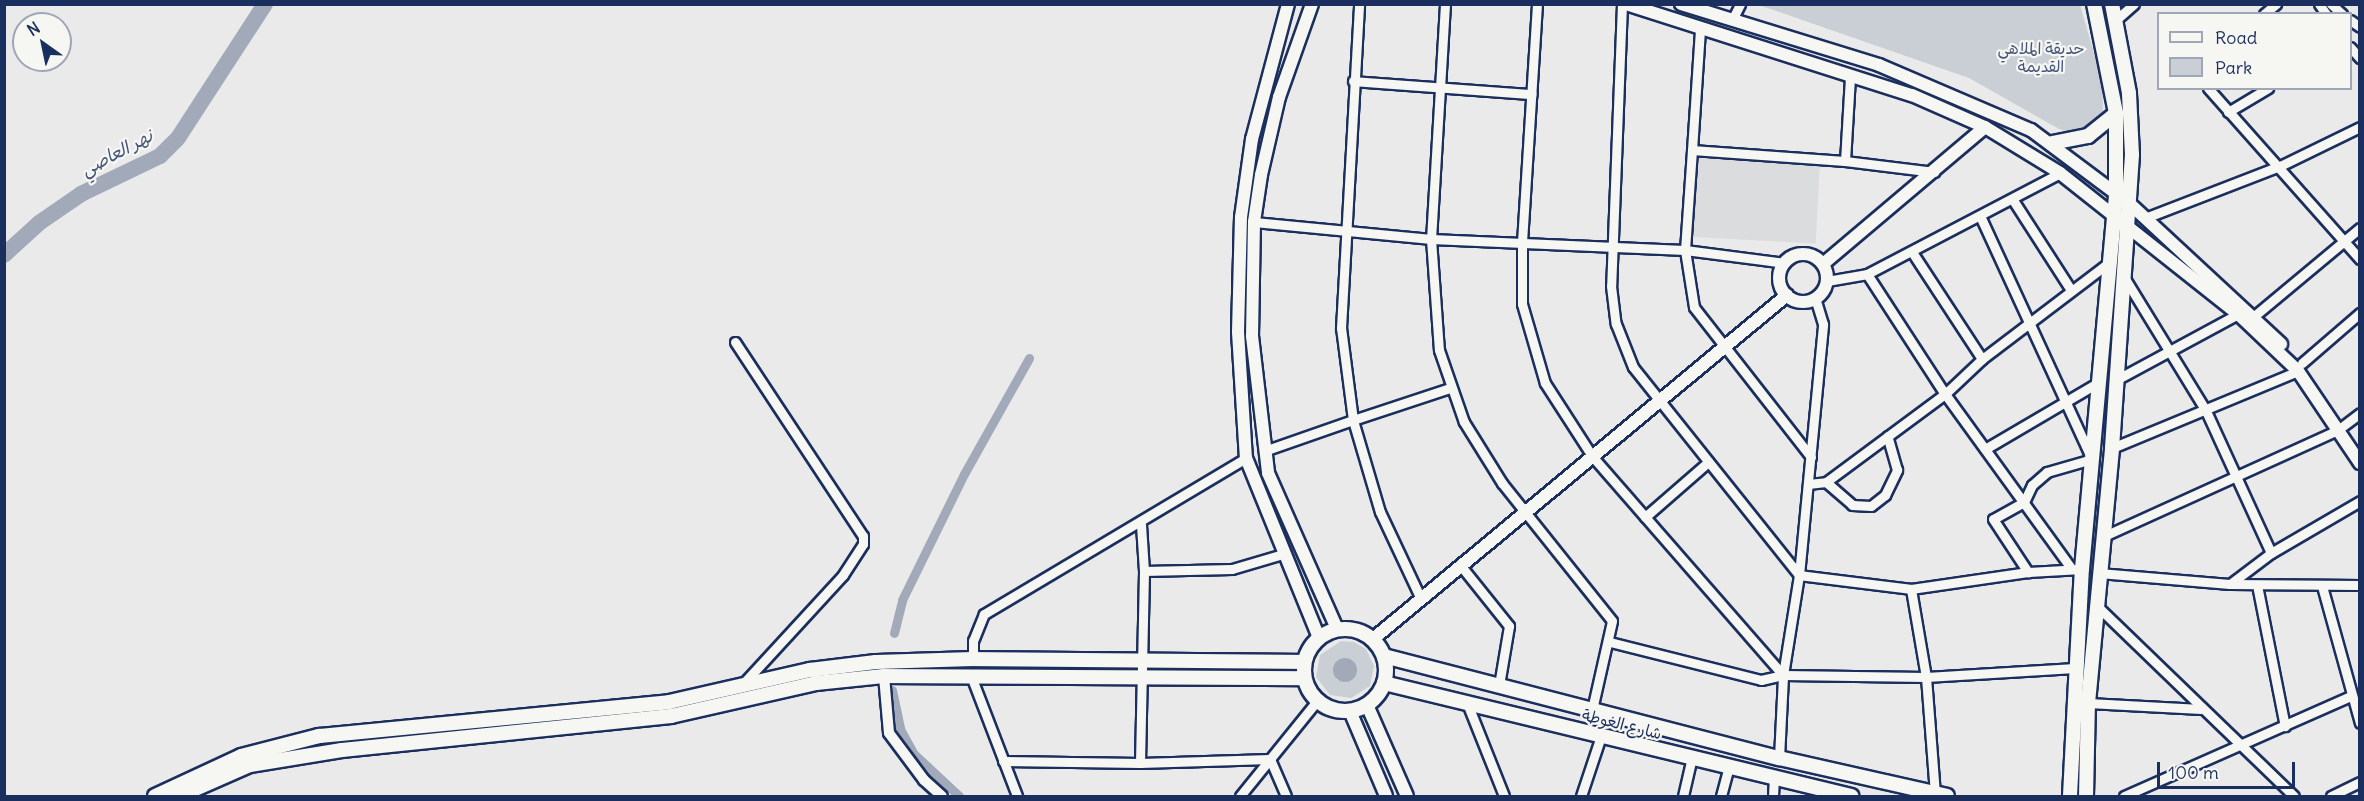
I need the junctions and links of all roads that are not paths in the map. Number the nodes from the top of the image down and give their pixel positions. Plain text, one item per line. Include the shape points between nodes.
1 (1288, 4) edge
2 (1312, 4) edge
3 (1359, 4) edge
4 (1445, 4) edge
5 (1537, 4) edge
6 (1624, 4) edge
7 (1681, 4) edge
8 (1740, 4) edge
9 (2094, 4) edge
10 (2112, 4) edge
11 (2133, 4) edge
12 (2118, 18) junction
13 (1732, 20) junction
14 (1700, 28) junction
15 (1850, 76) junction
16 (1353, 81) junction
17 (1441, 87) junction
18 (2210, 90) edge
19 (2265, 90) edge
20 (1532, 94) junction
21 (2228, 112) junction
22 (2116, 113) junction
23 (1985, 127) junction
24 (2360, 127) edge
25 (2052, 143) junction
26 (1692, 150) junction
27 (1845, 160) junction
28 (2280, 166) junction
29 (1934, 172) junction
30 (2060, 173) junction
31 (2116, 192) junction
32 (2013, 200) junction
33 (2130, 204) junction
34 (2115, 215) junction
35 (1981, 218) junction
36 (2145, 218) junction
37 (1254, 222) junction
38 (2128, 224) junction
39 (2360, 228) edge
40 (1347, 230) junction
41 (1431, 239) junction
42 (1522, 242) junction
43 (2343, 242) junction
44 (1613, 245) junction
45 (1685, 250) junction
46 (1912, 252) junction
47 (2360, 259) edge
48 (2110, 262) junction
49 (1785, 263) junction
50 (1823, 264) junction
51 (1867, 274) junction
52 (2122, 274) junction
53 (1827, 281) junction
54 (2071, 290) junction
55 (1787, 295) junction
56 (1815, 298) junction
57 (2360, 313) edge
58 (2238, 314) junction
59 (2253, 317) junction
60 (2029, 323) junction
61 (735, 342) dead end
62 (1723, 348) junction
63 (2170, 349) junction
64 (1982, 359) junction
65 (2300, 367) junction
66 (2114, 381) junction
67 (2099, 382) junction
68 (1450, 388) junction
69 (1945, 394) junction
70 (1659, 401) junction
71 (2063, 402) junction
72 (2206, 411) junction
73 (2360, 413) edge
74 (1353, 420) junction
75 (2340, 428) junction
76 (1887, 436) junction
77 (2112, 448) junction
78 (1985, 449) junction
79 (1264, 451) junction
80 (2360, 454) edge
81 (1592, 456) junction
82 (1811, 457) junction
83 (1246, 459) junction
84 (2092, 459) junction
85 (1708, 462) junction
86 (2360, 463) edge
87 (2232, 476) junction
88 (1826, 482) junction
89 (1809, 484) junction
90 (2360, 501) edge
91 (2025, 502) junction
92 (1524, 513) junction
93 (1645, 517) junction
94 (1141, 524) junction
95 (2102, 537) junction
96 (2271, 553) junction
97 (1282, 554) junction
98 (1461, 566) junction
99 (2076, 569) junction
100 (1144, 571) junction
101 (2028, 572) junction
102 (2099, 573) junction
103 (1799, 575) junction
104 (2230, 584) junction
105 (2257, 585) junction
106 (2360, 585) edge
107 (2322, 586) junction
108 (1911, 589) junction
109 (1421, 599) junction
110 (2096, 605) junction
111 (1336, 629) junction
112 (1319, 638) junction
113 (1373, 639) junction
114 (1610, 642) junction
115 (1384, 656) junction
116 (973, 659) junction
117 (1141, 661) junction
118 (1304, 662) junction
119 (2075, 668) junction
120 (1783, 675) junction
121 (884, 676) junction
122 (971, 676) junction
123 (1141, 676) junction
124 (1926, 677) junction
125 (1304, 678) junction
126 (1384, 683) junction
127 (741, 686) junction
128 (1499, 686) junction
129 (2351, 696) junction
130 (1317, 701) junction
131 (1467, 703) junction
132 (2088, 703) junction
133 (1366, 705) junction
134 (2201, 709) junction
135 (1592, 710) junction
136 (1350, 711) junction
137 (2360, 723) edge
138 (2285, 726) junction
139 (1600, 736) junction
140 (2241, 746) junction
141 (1692, 758) junction
142 (1779, 758) junction
143 (1270, 759) junction
144 (1003, 761) junction
145 (1140, 763) junction
146 (1729, 767) junction
147 (1774, 777) junction
148 (2360, 782) edge
149 (1941, 795) edge
150 (155, 796) edge
151 (179, 796) edge
152 (942, 796) edge
153 (1017, 796) edge
154 (1240, 796) edge
155 (1286, 796) edge
156 (1386, 796) edge
157 (1407, 796) edge
158 (1504, 796) edge
159 (1581, 796) edge
160 (1683, 796) edge
161 (1721, 796) edge
162 (1773, 796) edge
163 (1852, 796) edge
164 (2070, 796) edge
165 (2086, 796) edge
166 (2124, 796) edge
167 (2294, 796) edge
168 (2331, 796) edge

1 - 83 main road via 1252,139 1241,217 1238,333
2 - 37 main road via 1279,97
3 - 16 street
4 - 17 street
5 - 20 street
6 - 14 main road
6 - 44 street
7 - 13 main road
8 - 13 street
9 - 22 main road
10 - 12 main road
11 - 12 street
12 - 33 main road via 2129,93
13 - 25 main road via 1879,65
14 - 15 main road
14 - 26 street
15 - 23 main road via 1912,95
15 - 27 street
16 - 17 street
16 - 40 street
17 - 20 street
17 - 41 street
18 - 21 street
19 - 21 street
20 - 42 street
21 - 28 street
22 - 25 main road via 2088,136
22 - 31 main road
23 - 29 main road
23 - 30 main road
24 - 28 street
25 - 31 main road
26 - 27 street
26 - 45 street
27 - 29 street
28 - 36 street
28 - 43 street
29 - 50 main road
30 - 32 street
30 - 34 main road
31 - 33 main road
31 - 34 main road
32 - 35 street
32 - 54 street
33 - 36 main road
33 - 38 main road
34 - 38 main road
34 - 48 main road
35 - 46 street
35 - 60 street
36 - 59 main road
37 - 40 street
37 - 79 main road via 1252,336
38 - 52 main road
38 - 58 main road
39 - 43 street
40 - 41 street
40 - 74 street via 1341,328
41 - 42 street
41 - 68 street via 1434,310
42 - 44 street
42 - 81 street via 1522,304 1545,383
43 - 47 street
43 - 59 street
44 - 45 street
44 - 70 street via 1616,324 1633,367
45 - 49 street
45 - 62 street via 1694,308
46 - 51 street
46 - 64 street
48 - 54 street
48 - 67 main road
49 - 50 main road via 1804,254
49 - 55 main road via 1779,276
50 - 53 main road
51 - 53 street
51 - 69 street
52 - 63 street
52 - 66 main road
53 - 56 main road
54 - 60 street
55 - 56 main road via 1800,301
55 - 62 main road
56 - 82 street via 1823,324
57 - 65 street
58 - 63 street
58 - 65 main road
59 - 65 main road
60 - 64 street
60 - 71 street
61 - 127 street via 863,536 863,544 843,575
62 - 70 main road
62 - 82 street
63 - 66 street
63 - 72 street
64 - 69 street
65 - 72 street
65 - 75 main road
66 - 77 main road
67 - 71 street
67 - 84 main road
68 - 74 street
68 - 92 street via 1464,422
69 - 76 street
69 - 78 street
70 - 81 main road
70 - 85 street
71 - 78 street
71 - 84 street
72 - 77 street
72 - 87 street
73 - 75 street
74 - 79 street
74 - 109 street via 1380,512
75 - 80 main road
75 - 86 main road
75 - 87 street
76 - 88 street
76 - 88 street via 1897,470 1885,495 1871,506 1852,505
77 - 95 main road
78 - 91 street
79 - 111 main road via 1268,473
81 - 92 main road
81 - 93 street
82 - 89 street
83 - 94 street
83 - 97 main road
84 - 91 street via 2047,472 2032,485
84 - 99 main road
85 - 93 street
85 - 103 street
87 - 95 street
87 - 96 street
88 - 89 street
89 - 103 street
90 - 96 street
91 - 99 street
91 - 101 street via 1993,519
92 - 98 main road
92 - 114 street via 1612,621
93 - 120 street
94 - 100 street
94 - 116 street via 984,614 974,641
95 - 102 main road
96 - 104 street
97 - 100 street via 1232,569
97 - 112 main road
98 - 109 main road
98 - 128 street via 1509,626
99 - 101 street
99 - 119 main road
100 - 117 street
101 - 108 street
102 - 104 street
102 - 110 main road
103 - 108 street
103 - 120 street
104 - 105 street
105 - 107 street
105 - 138 street
106 - 107 street
107 - 129 street
108 - 124 street
109 - 113 main road
110 - 132 main road
110 - 134 street
111 - 112 main road
111 - 113 main road via 1356,630
112 - 118 main road
113 - 115 main road
114 - 120 street via 1761,680
114 - 135 street
115 - 126 main road
115 - 128 main road
116 - 117 main road
116 - 127 main road via 876,662 810,670
117 - 118 main road
117 - 123 street
118 - 125 main road
119 - 124 street
119 - 164 main road
120 - 124 street
120 - 142 street
121 - 122 main road
121 - 151 main road via 806,685 671,716 342,750 250,765
121 - 152 street via 889,733 924,780
122 - 123 main road
122 - 144 street
123 - 125 main road
123 - 145 street
124 - 149 street
125 - 130 main road
126 - 131 main road, شارع الغوطة
126 - 133 main road
127 - 150 main road via 669,702 319,736 241,756
128 - 135 main road
129 - 137 street
129 - 138 street
130 - 136 main road via 1338,711
130 - 143 street
131 - 139 main road, شارع الغوطة
131 - 158 street
132 - 134 street
132 - 165 main road
133 - 136 main road
133 - 157 main road
134 - 140 street
135 - 142 main road
136 - 156 main road
138 - 140 street
139 - 141 main road, شارع الغوطة
139 - 159 street
140 - 166 street
140 - 167 street
141 - 146 main road, شارع الغوطة
141 - 160 street
142 - 149 main road
143 - 145 street
143 - 154 street
143 - 155 street
144 - 145 street
144 - 153 street
146 - 147 main road, شارع الغوطة
146 - 161 street
147 - 162 street
147 - 163 main road, شارع الغوطة
148 - 168 street

